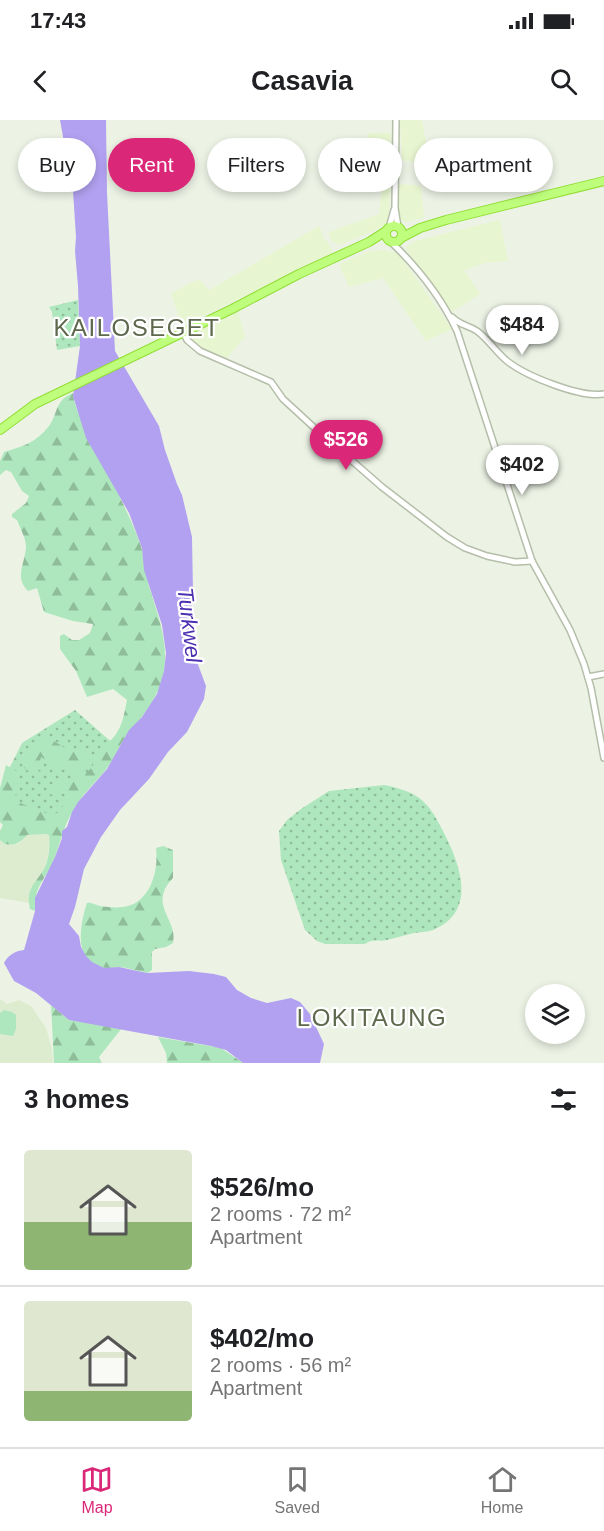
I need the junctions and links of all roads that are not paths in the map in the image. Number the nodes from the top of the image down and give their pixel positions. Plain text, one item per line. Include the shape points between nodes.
1 (396, 120) edge
2 (604, 181) edge
3 (393, 228) junction
4 (420, 228) junction
5 (400, 238) junction
6 (369, 242) junction
7 (390, 242) junction
8 (402, 252) junction
9 (448, 313) junction
10 (183, 332) junction
11 (604, 394) edge
12 (0, 430) edge
13 (532, 561) junction
14 (604, 674) edge
15 (588, 677) junction
16 (604, 758) edge

1 - 3 street
2 - 4 highway
3 - 4 highway
3 - 5 highway via 402,231
3 - 6 highway
3 - 7 highway via 386,238
4 - 5 highway
5 - 7 highway
5 - 8 street
6 - 7 highway
6 - 10 highway
7 - 8 street
8 - 9 street
9 - 11 street via 535,377 581,393
9 - 13 street
10 - 12 highway via 35,404
10 - 13 street via 200,351 271,382 319,432 442,534 487,556
13 - 15 street via 572,635
14 - 15 street
15 - 16 street

